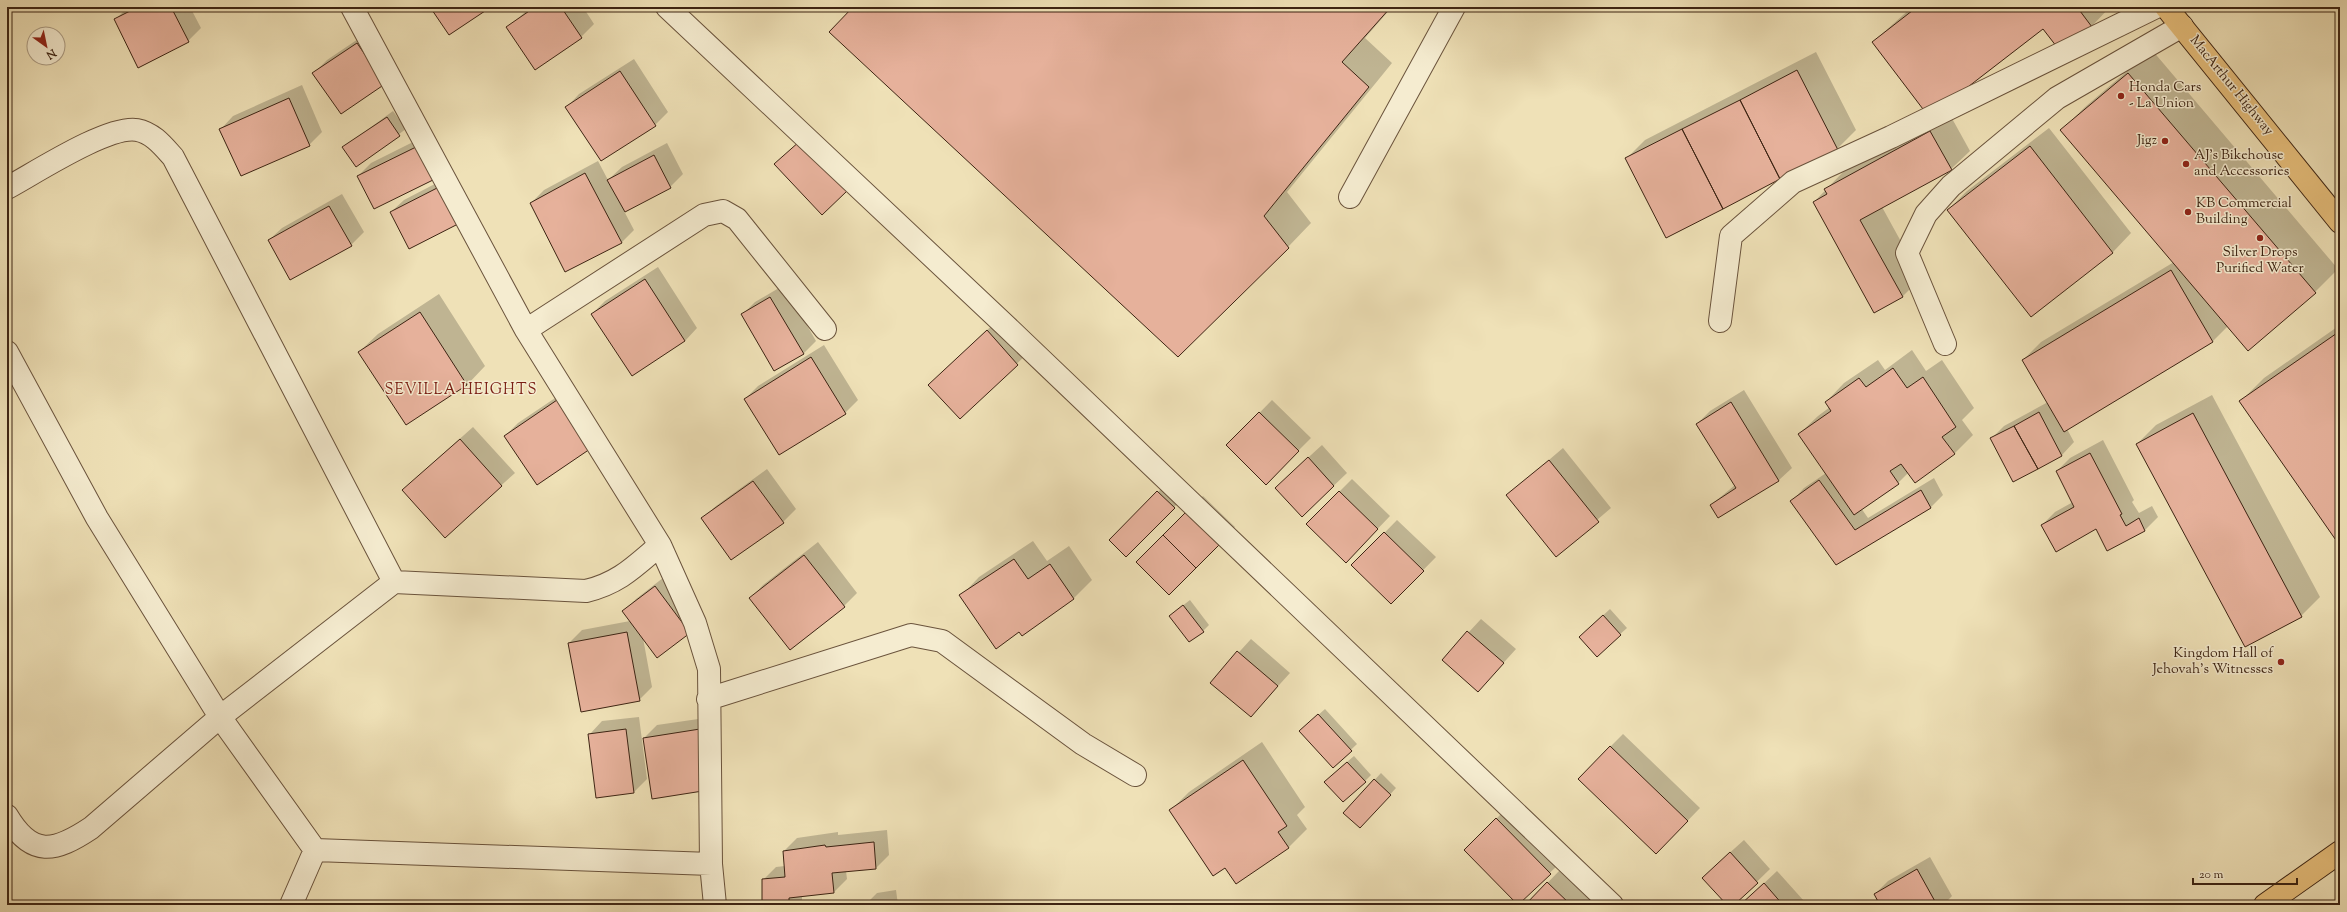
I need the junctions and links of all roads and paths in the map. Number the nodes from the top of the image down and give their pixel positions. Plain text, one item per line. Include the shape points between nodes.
1 (352, 7) edge
2 (667, 7) edge
3 (1454, 7) edge
4 (2156, 7) edge
5 (2166, 7) edge
6 (2182, 26) junction
7 (7, 188) edge
8 (1350, 197) dead end
9 (2340, 222) edge
10 (1720, 321) dead end
11 (526, 330) junction
12 (825, 330) dead end
13 (1945, 344) dead end
14 (7, 352) edge
15 (660, 545) junction
16 (394, 582) junction
17 (708, 699) junction
18 (220, 717) junction
19 (1135, 775) dead end
20 (7, 816) edge
21 (315, 850) junction
22 (2340, 852) edge
23 (711, 864) junction
24 (291, 905) edge
25 (715, 905) edge
26 (1612, 905) edge
27 (2266, 905) edge

1 - 11 street
2 - 26 street via 1012,332
3 - 8 street
4 - 10 street via 1891,137 1793,182 1731,236
5 - 6 highway, MacArthur Highway
6 - 9 highway, MacArthur Highway
6 - 13 street via 2057,98 1951,186 1926,214 1907,253
7 - 16 street via 106,134 136,130 159,142 173,157
11 - 12 street via 704,215 723,210 738,219
11 - 15 street
14 - 18 street via 98,518
15 - 16 street via 621,578 586,591
15 - 17 street via 705,650 709,669
16 - 18 street
17 - 19 street via 911,635 942,641 1083,744
17 - 23 street
18 - 20 street via 74,840 58,846 40,847 24,837
18 - 21 street
21 - 23 street
21 - 24 street
22 - 27 highway
23 - 25 street

